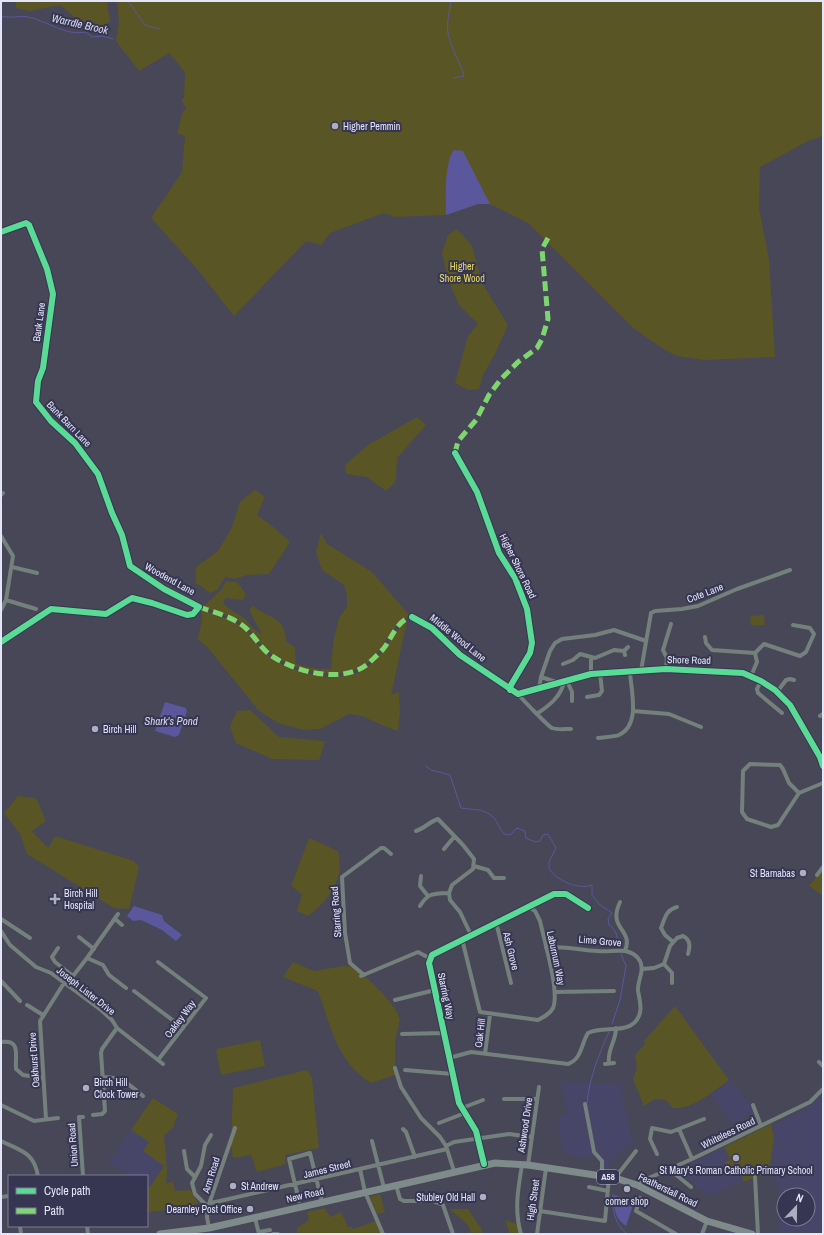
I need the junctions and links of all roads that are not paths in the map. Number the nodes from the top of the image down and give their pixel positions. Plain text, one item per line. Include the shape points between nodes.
1 (1, 232) edge
2 (38, 381) joint
3 (455, 453) dead end
4 (1, 536) edge
5 (126, 545) joint
6 (12, 567) junction
7 (790, 570) dead end
8 (37, 572) dead end
9 (6, 600) junction
10 (1, 610) edge
11 (36, 610) dead end
12 (412, 617) dead end
13 (672, 624) dead end
14 (793, 625) dead end
15 (705, 637) dead end
16 (646, 641) junction
17 (1, 642) edge
18 (626, 651) dead end
19 (755, 654) junction
20 (591, 658) junction
21 (563, 664) dead end
22 (666, 669) junction
23 (641, 671) junction
24 (630, 672) junction
25 (600, 673) junction
26 (591, 674) junction
27 (751, 676) junction
28 (541, 677) junction
29 (794, 680) dead end
30 (566, 681) junction
31 (761, 681) junction
32 (559, 683) junction
33 (539, 689) junction
34 (510, 690) junction
35 (777, 692) junction
36 (518, 694) junction
37 (587, 697) dead end
38 (572, 701) dead end
39 (633, 711) junction
40 (538, 713) junction
41 (782, 713) dead end
42 (702, 727) dead end
43 (571, 729) dead end
44 (598, 738) dead end
45 (821, 756) edge
46 (823, 766) edge
47 (823, 782) edge
48 (799, 793) junction
49 (416, 831) dead end
50 (454, 837) junction
51 (444, 848) dead end
52 (391, 854) dead end
53 (474, 866) junction
54 (823, 867) edge
55 (816, 875) dead end
56 (421, 876) dead end
57 (494, 878) junction
58 (504, 878) dead end
59 (490, 882) dead end
60 (449, 893) junction
61 (428, 896) junction
62 (620, 902) dead end
63 (613, 905) dead end
64 (420, 906) dead end
65 (677, 906) dead end
66 (529, 907) junction
67 (618, 907) junction
68 (588, 908) dead end
69 (118, 914) dead end
70 (1, 919) edge
71 (115, 919) junction
72 (496, 922) junction
73 (122, 925) dead end
74 (1, 931) edge
75 (471, 935) junction
76 (79, 937) dead end
77 (30, 938) dead end
78 (462, 939) junction
79 (672, 941) junction
80 (58, 948) dead end
81 (546, 948) junction
82 (94, 949) junction
83 (625, 951) junction
84 (688, 954) dead end
85 (87, 958) junction
86 (431, 959) junction
87 (158, 962) dead end
88 (664, 964) junction
89 (642, 969) junction
90 (73, 976) junction
91 (1, 981) edge
92 (511, 983) dead end
93 (672, 983) dead end
94 (64, 984) junction
95 (126, 988) dead end
96 (435, 990) junction
97 (134, 991) dead end
98 (614, 991) dead end
99 (555, 992) junction
100 (394, 1000) dead end
101 (20, 1001) dead end
102 (27, 1005) dead end
103 (490, 1014) junction
104 (43, 1015) junction
105 (117, 1028) junction
106 (183, 1028) junction
107 (616, 1028) junction
108 (402, 1034) dead end
109 (444, 1034) junction
110 (1, 1042) edge
111 (485, 1054) junction
112 (449, 1058) junction
113 (158, 1060) junction
114 (818, 1062) dead end
115 (609, 1063) dead end
116 (163, 1064) dead end
117 (823, 1066) edge
118 (395, 1068) dead end
119 (405, 1070) dead end
120 (453, 1074) junction
121 (103, 1077) junction
122 (43, 1078) junction
123 (539, 1087) dead end
124 (823, 1089) edge
125 (143, 1096) dead end
126 (504, 1099) dead end
127 (537, 1099) junction
128 (483, 1100) dead end
129 (585, 1104) dead end
130 (1, 1105) edge
131 (753, 1105) dead end
132 (462, 1108) junction
133 (465, 1113) junction
134 (93, 1115) dead end
135 (79, 1117) dead end
136 (58, 1118) dead end
137 (46, 1119) junction
138 (704, 1119) dead end
139 (439, 1123) dead end
140 (761, 1126) junction
141 (235, 1128) dead end
142 (679, 1129) junction
143 (403, 1130) dead end
144 (211, 1135) dead end
145 (531, 1137) junction
146 (478, 1138) junction
147 (1, 1141) edge
148 (372, 1141) dead end
149 (446, 1147) junction
150 (184, 1151) dead end
151 (636, 1152) dead end
152 (656, 1154) dead end
153 (415, 1157) junction
154 (692, 1159) junction
155 (484, 1164) junction
156 (525, 1165) junction
157 (378, 1166) junction
158 (546, 1168) junction
159 (360, 1169) junction
160 (670, 1170) junction
161 (454, 1171) junction
162 (38, 1175) edge
163 (83, 1175) edge
164 (195, 1177) junction
165 (609, 1177) junction
166 (755, 1178) dead end
167 (315, 1180) junction
168 (295, 1185) junction
169 (396, 1185) junction
170 (637, 1185) junction
171 (691, 1186) dead end
172 (589, 1187) dead end
173 (384, 1188) junction
174 (608, 1191) junction
175 (365, 1192) junction
176 (640, 1198) dead end
177 (299, 1201) dead end
178 (322, 1202) junction
179 (209, 1205) junction
180 (540, 1211) junction
181 (255, 1218) junction
182 (707, 1221) junction
183 (206, 1230) edge
184 (271, 1232) edge
185 (259, 1233) edge
186 (160, 1234) edge
187 (278, 1234) edge
188 (383, 1234) edge
189 (453, 1234) edge
190 (521, 1234) edge
191 (536, 1234) edge
192 (676, 1234) edge
193 (702, 1234) edge
194 (752, 1234) edge
195 (758, 1234) edge

1 - 2 street, Bank Lane via 26,223 47,269 53,294 43,368
2 - 5 street, Bank Barn Lane via 36,402 51,421 75,442 98,474
3 - 34 street, Higher Shore Road via 477,492 486,513 490,533 528,608 532,643 530,653
4 - 6 street via 14,556
5 - 17 street, Woodend Lane via 127,561 130,566 164,589 200,607 194,614 187,615 132,598 106,614 51,609
6 - 8 street
6 - 9 street
7 - 16 street, Cote Lane via 698,606 682,610 655,611 651,613
9 - 10 street
9 - 11 street
12 - 34 street, Middle Wood Lane via 432,628 460,655
13 - 22 street via 663,650 667,658
14 - 19 street via 810,628 814,634 806,652 800,656 764,644
15 - 19 street via 712,650
16 - 23 street, Cote Lane
16 - 28 street via 614,630 562,639 555,643 550,651
18 - 20 street via 614,650
19 - 27 street via 757,662
20 - 21 street via 580,654
20 - 26 street
22 - 23 street, Shore Road
22 - 27 street, Shore Road via 720,671
23 - 24 street, Shore Road
24 - 25 street, Shore Road
24 - 39 street
25 - 26 street, Shore Road
25 - 37 street via 602,691 599,695
26 - 30 street, Shore Road
27 - 31 street, Shore Road
28 - 32 street
28 - 33 street
29 - 35 street via 786,680
30 - 32 street, Shore Road
30 - 38 street via 572,692
30 - 40 street via 551,704
31 - 35 street, Shore Road
31 - 41 street via 758,693
32 - 33 street, Shore Road
33 - 36 street, Shore Road
34 - 36 street
35 - 45 street, Shore Road via 798,716
36 - 40 street via 522,701
39 - 42 street via 669,714
39 - 44 street via 628,729 619,735
40 - 43 street via 546,725
45 - 46 street, Shore Road
47 - 48 street
48 - 48 street via 789,783 780,765 750,764 743,772 742,812 747,819 771,827 778,825
49 - 50 street via 423,829 430,821 438,820
50 - 51 street
50 - 53 street via 474,859
52 - 86 street, Starring Road via 382,848 342,877 345,933 350,963 362,976 418,952
53 - 57 street via 488,870
53 - 60 street via 471,872 452,885
54 - 55 street
56 - 61 street via 420,886
57 - 58 street
57 - 59 street
60 - 61 street via 433,893
60 - 75 street via 450,900 460,912
61 - 64 street
62 - 67 street
63 - 67 street
65 - 79 street via 670,908 661,928
66 - 68 street via 556,893 566,894
66 - 72 street
66 - 81 street, Laburnum Way via 535,911 540,922
67 - 83 street via 616,922 628,938
69 - 71 street, Oakhurst Drive
70 - 77 street
71 - 73 street
71 - 82 street, Oakhurst Drive
72 - 75 street
72 - 92 street, Ash Grove
74 - 94 street, Joseph Lister Drive via 10,945 36,967 51,973
75 - 78 street
76 - 82 street
78 - 86 street via 432,955
78 - 103 street via 480,1012
79 - 84 street via 686,938 690,947
79 - 88 street
80 - 90 street via 52,957
81 - 83 street, Lime Grove via 565,946 597,951
81 - 99 street, Laburnum Way
82 - 85 street, Oakhurst Drive
83 - 89 street, Lime Grove via 636,956
85 - 90 street, Oakhurst Drive
85 - 95 street via 103,965 109,975
86 - 96 street, Starring Way via 429,963
87 - 106 street, Oakley Way via 206,998
88 - 89 street
88 - 93 street via 672,973
89 - 107 street via 637,987 641,1009 639,1016 631,1025
90 - 94 street, Oakhurst Drive
91 - 101 street
94 - 104 street, Oakhurst Drive
94 - 105 street, Joseph Lister Drive via 101,1010
96 - 100 street
96 - 109 street, Starring Way
97 - 106 street
98 - 99 street
99 - 103 street, Laburnum Way via 553,1008 547,1016 538,1020
102 - 104 street
103 - 111 street, Oak Hill
104 - 122 street, Oakhurst Drive via 39,1027
105 - 113 street, Joseph Lister Drive
105 - 121 street via 102,1049
106 - 113 street, Oakley Way
107 - 111 street via 595,1029 588,1033 578,1057 568,1064
107 - 115 street via 614,1042 608,1053
108 - 109 street
109 - 112 street, Starring Way
110 - 122 street via 9,1041 16,1047 16,1069 23,1074
111 - 112 street via 471,1052
112 - 120 street, Starring Way
113 - 116 street, Joseph Lister Drive
114 - 117 street
118 - 149 street via 401,1087 421,1118
119 - 120 street
120 - 132 street, Starring Way
121 - 125 street via 124,1080
121 - 134 street via 105,1111
122 - 137 street, Oakhurst Drive
123 - 127 street, Ashwood Drive
124 - 140 street, Whitelees Road via 810,1102
126 - 127 street
127 - 145 street, Ashwood Drive
128 - 132 street
129 - 165 street via 594,1152 602,1161
130 - 137 street via 34,1121
131 - 140 street
132 - 133 street, Starring Way
133 - 139 street
133 - 146 street, Starring Way
135 - 163 street, Union Road
136 - 137 street
138 - 142 street
140 - 154 street, Whitelees Road
141 - 179 street, Arm Road
142 - 152 street via 671,1132 652,1128 650,1139
142 - 154 street
143 - 153 street
144 - 164 street
145 - 146 street, James Street via 509,1134
145 - 156 street, Ashwood Drive
146 - 149 street, James Street via 454,1142
146 - 155 street, Starring Way
147 - 162 street via 29,1155 36,1164
148 - 157 street
149 - 153 street, James Street
149 - 161 street
150 - 164 street via 188,1157 187,1169
151 - 165 street
153 - 157 street, James Street
154 - 160 street, Whitelees Road
155 - 156 highway, Featherstall Road / A58
155 - 161 highway, Featherstall Road / A58
156 - 158 highway, Featherstall Road / A58
156 - 190 street, Ashwood Drive via 516,1202
157 - 159 street, James Street
157 - 173 street
158 - 165 highway, Featherstall Road / A58
158 - 180 street, High Street
159 - 167 street, James Street
159 - 175 street
160 - 170 street, Whitelees Road
160 - 171 street
161 - 169 highway, New Road / A58
164 - 179 street via 193,1189 198,1198
165 - 170 highway, Featherstall Road / A58
165 - 174 street
166 - 195 street
167 - 168 street, James Street
167 - 168 street via 310,1153 289,1159
167 - 178 street
168 - 177 street
168 - 179 street, James Street
169 - 173 highway, New Road / A58
169 - 189 street via 400,1199 404,1201 433,1201 443,1205
170 - 182 highway, Featherstall Road / A58
172 - 174 street
173 - 175 highway, New Road / A58
174 - 180 street via 605,1221
175 - 178 highway, New Road / A58
175 - 188 street
176 - 192 street via 636,1211
178 - 181 highway, New Road / A58
179 - 183 street, Arm Road
180 - 191 street, High Street
181 - 183 highway, New Road / A58
181 - 185 street
182 - 193 street
182 - 194 highway, Featherstall Road / A58
183 - 186 highway, New Road / A58
184 - 185 street
184 - 187 street

